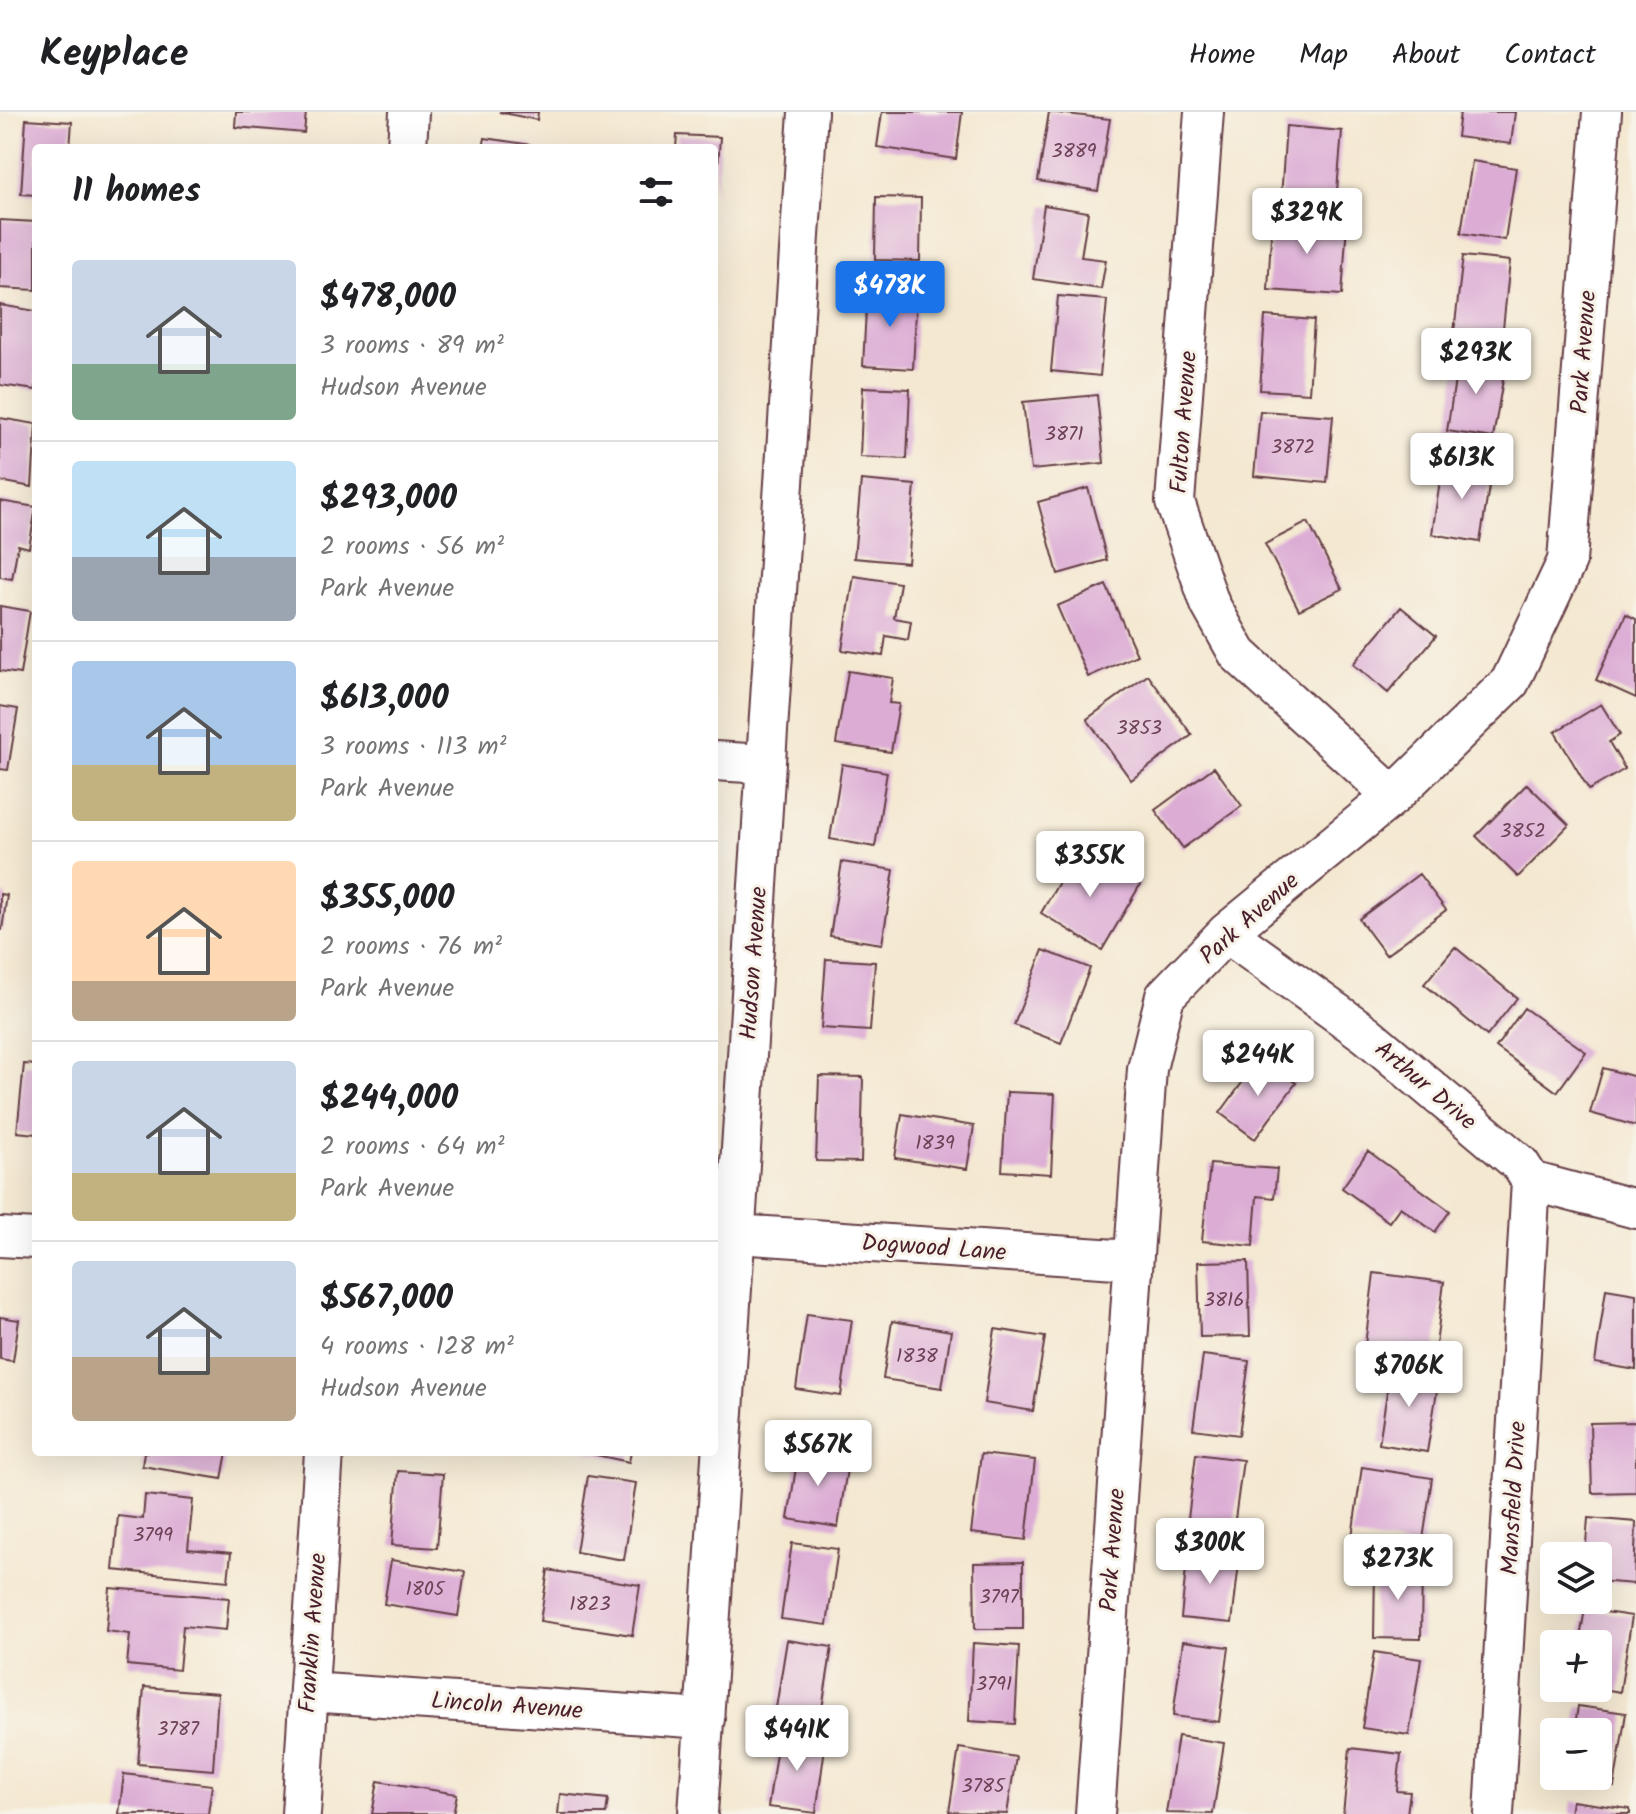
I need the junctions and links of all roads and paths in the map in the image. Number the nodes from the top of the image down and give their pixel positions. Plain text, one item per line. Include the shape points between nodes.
1 (409, 112) edge
2 (808, 112) edge
3 (1204, 112) edge
4 (1602, 112) edge
5 (407, 144) edge
6 (718, 761) edge
7 (765, 764) junction
8 (1393, 796) junction
9 (1226, 933) junction
10 (1531, 1181) junction
11 (1636, 1209) edge
12 (736, 1234) junction
13 (0, 1237) edge
14 (32, 1239) edge
15 (1132, 1260) junction
16 (324, 1456) edge
17 (309, 1692) junction
18 (705, 1719) junction
19 (301, 1814) edge
20 (698, 1814) edge
21 (1095, 1814) edge
22 (1494, 1814) edge

1 - 5 street
2 - 7 street, Hudson Avenue
3 - 8 street, Fulton Avenue via 1175,502 1210,604 1238,654
4 - 8 street, Park Avenue via 1567,561 1510,682
6 - 7 street
7 - 12 street, Hudson Avenue
8 - 9 street, Park Avenue
9 - 10 street, Arthur Drive via 1366,1034 1520,1164
9 - 15 street, Park Avenue via 1165,996 1147,1069
10 - 11 street
10 - 22 street, Mansfield Drive
12 - 15 street, Dogwood Lane
12 - 18 street, Hudson Avenue
13 - 14 street
15 - 21 street, Park Avenue
16 - 17 street, Franklin Avenue
17 - 18 street, Lincoln Avenue
17 - 19 street, Franklin Avenue
18 - 20 street, Hudson Avenue

